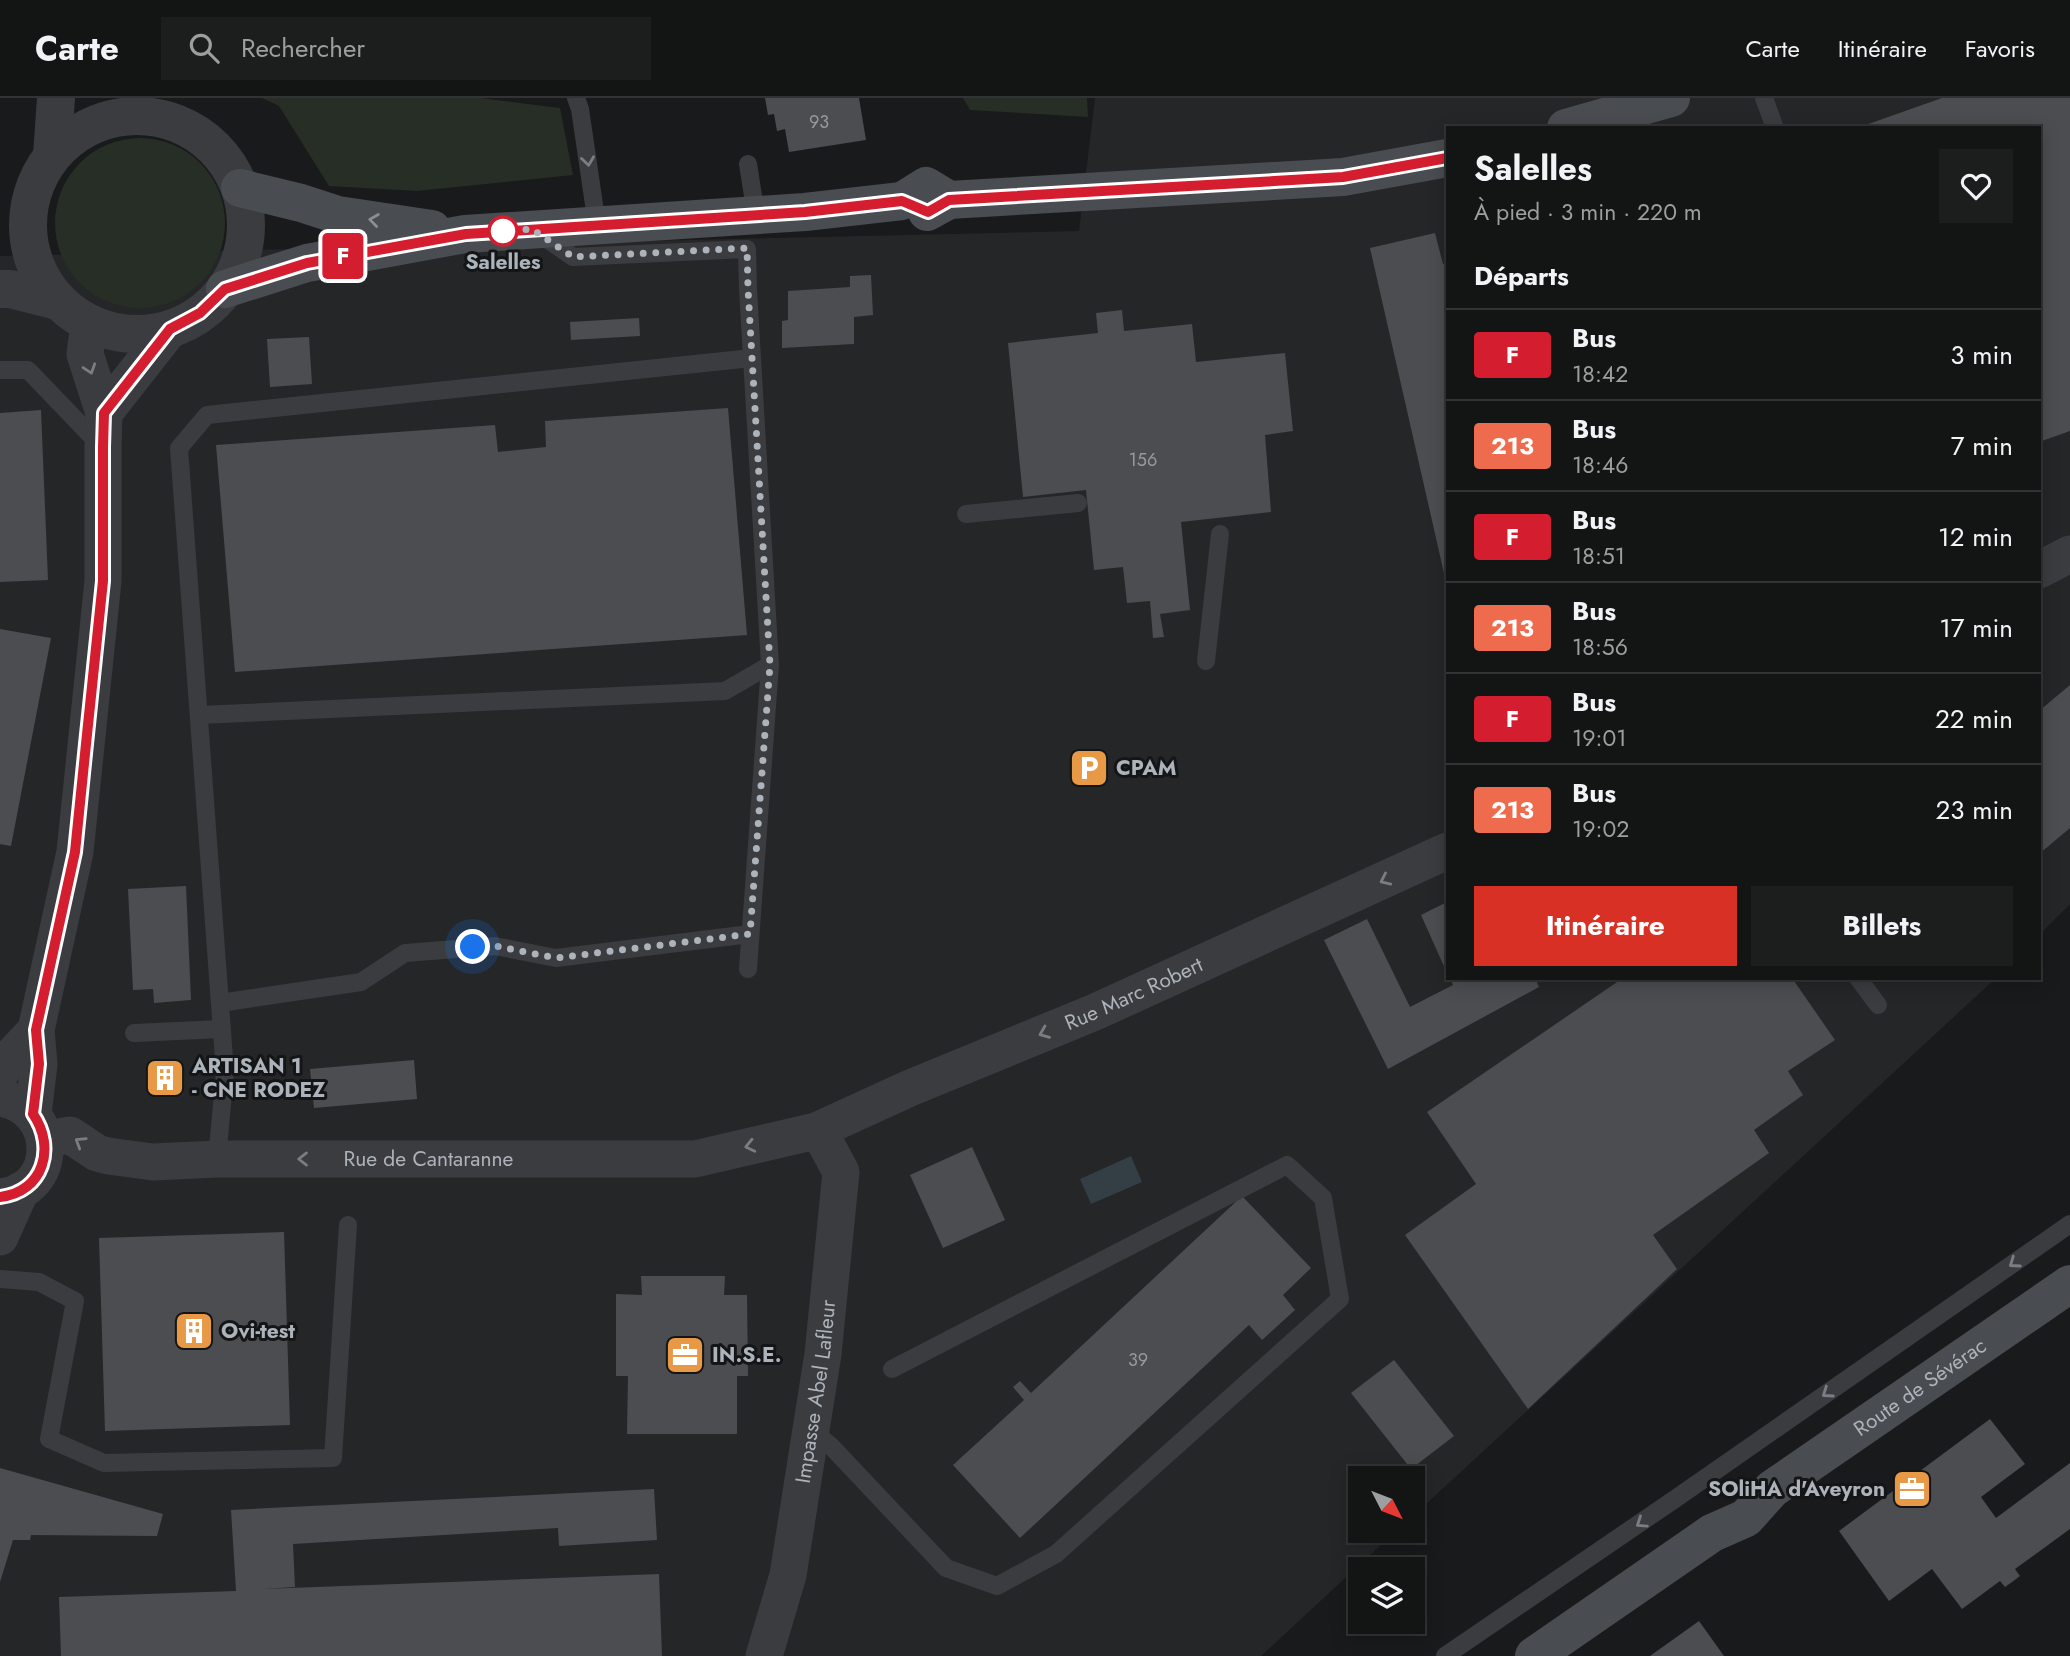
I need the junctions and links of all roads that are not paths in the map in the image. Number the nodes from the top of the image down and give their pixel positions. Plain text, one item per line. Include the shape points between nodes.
1 (56, 98) edge
2 (576, 98) edge
3 (1671, 98) edge
4 (1764, 98) edge
5 (139, 107) edge
6 (1573, 126) edge
7 (1774, 126) edge
8 (52, 156) junction
9 (1446, 158) edge
10 (748, 164) dead end
11 (240, 188) junction
12 (756, 215) junction
13 (28, 222) junction
14 (597, 225) junction
15 (532, 229) junction
16 (466, 234) junction
17 (0, 249) edge
18 (0, 289) edge
19 (225, 289) junction
20 (58, 300) junction
21 (89, 323) junction
22 (170, 329) junction
23 (752, 358) junction
24 (0, 370) edge
25 (104, 430) junction
26 (1078, 503) dead end
27 (966, 514) dead end
28 (1220, 534) dead end
29 (2070, 554) edge
30 (2041, 569) edge
31 (1206, 661) dead end
32 (770, 665) junction
33 (199, 715) junction
34 (1446, 851) edge
35 (750, 934) junction
36 (748, 969) dead end
37 (1859, 980) edge
38 (220, 1003) junction
39 (1878, 1005) dead end
40 (222, 1029) junction
41 (36, 1030) junction
42 (134, 1033) dead end
43 (0, 1074) edge
44 (0, 1098) edge
45 (39, 1126) junction
46 (816, 1130) junction
47 (217, 1159) junction
48 (10, 1194) edge
49 (2070, 1224) edge
50 (348, 1225) dead end
51 (0, 1237) edge
52 (0, 1279) edge
53 (2070, 1284) edge
54 (892, 1369) dead end
55 (811, 1430) junction
56 (764, 1656) edge
57 (1445, 1656) edge
58 (1534, 1656) edge

1 - 8 street
2 -> 14 lane
3 - 6 main road
4 - 7 lane
5 - 8 street via 78,133
5 - 11 street via 203,137 225,160
8 - 13 street via 34,187
9 - 12 main road via 1343,177 949,200 926,186 902,201
10 - 12 lane
16 -> 11 main road via 338,215
11 - 19 street via 246,222 241,258
12 - 14 main road
13 - 17 street
13 - 20 street via 30,251
14 - 15 main road
15 - 16 main road
15 - 23 lane via 573,257 747,248
16 - 19 main road via 307,263
18 - 20 street
19 - 22 street via 200,313
20 - 21 street
21 - 22 street via 115,332
21 -> 25 street via 85,354
22 - 25 street
23 - 32 lane
23 - 33 lane via 207,415 179,448
24 - 25 lane via 28,370
25 - 41 street via 103,581 75,852
26 - 27 lane
28 - 31 lane
29 - 30 street
32 - 33 lane via 725,691
32 - 35 lane
33 - 38 lane
34 -> 46 street, Rue Marc Robert via 1095,1012
35 - 36 lane
35 - 38 lane via 556,958 495,946 405,953 361,982
37 - 39 lane
38 - 40 lane
40 - 42 lane
40 - 47 lane via 225,1072
41 - 43 street
41 - 45 street
44 - 45 street via 23,1106
47 -> 45 street, Rue de Cantaranne via 153,1162 97,1153 70,1135
45 - 48 street via 45,1154 41,1168 33,1181
46 -> 47 street, Rue de Cantaranne via 695,1159
46 - 55 street, Impasse Abel Lafleur via 841,1172
48 - 51 street
49 -> 57 lane
50 - 52 lane via 333,1458 104,1463 49,1439 75,1301 39,1282
53 - 58 main road, Route de Sévérac via 1772,1489 1746,1518 1712,1533
54 - 55 lane via 1287,1164 1323,1198 1340,1299 1056,1554 997,1586 946,1568
55 - 56 street, Impasse Abel Lafleur via 788,1575

